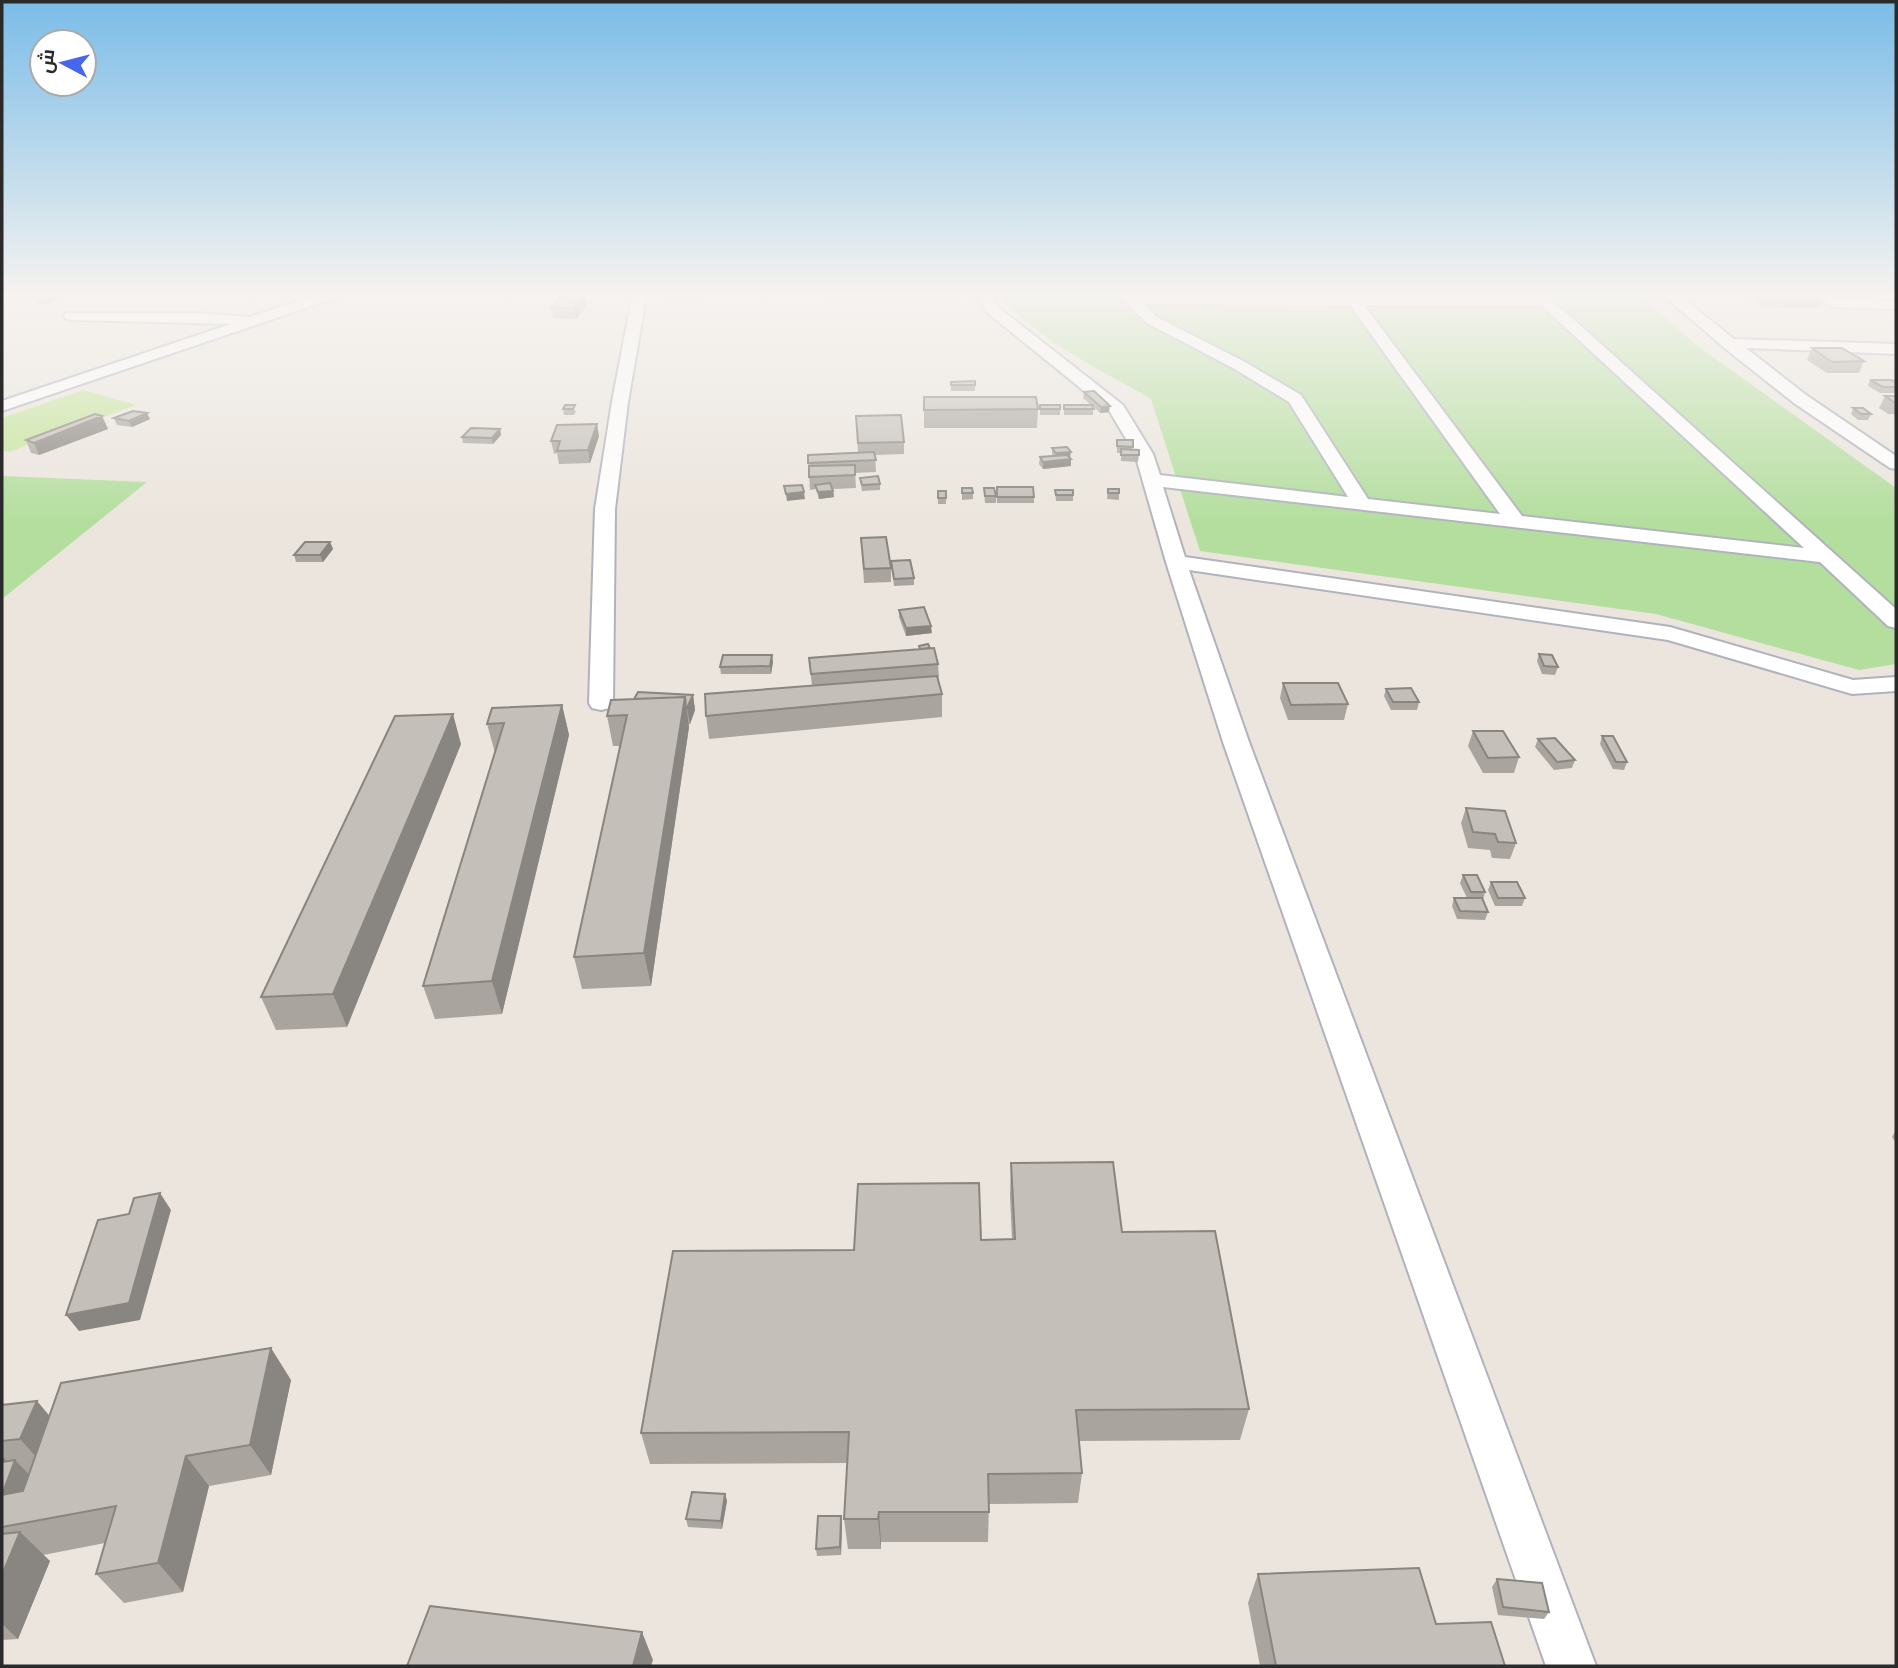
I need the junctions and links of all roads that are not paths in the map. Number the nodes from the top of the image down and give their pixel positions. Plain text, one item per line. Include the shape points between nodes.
1 (109, 370) edge
2 (626, 370) edge
3 (1069, 370) edge
4 (1247, 370) edge
5 (1404, 370) edge
6 (1620, 370) edge
7 (1762, 370) edge
8 (2, 406) edge
9 (1896, 464) edge
10 (1152, 480) junction
11 (1362, 504) junction
12 (1516, 522) junction
13 (1826, 557) junction
14 (1176, 562) junction
15 (1896, 621) edge
16 (1896, 684) edge
17 (601, 702) dead end
18 (1571, 1666) edge

1 - 8 street
2 - 17 street via 606,509
3 - 10 street via 1117,408 1144,454
4 - 11 street via 1295,398
5 - 12 street
6 - 13 street
7 - 9 street
10 - 11 street
10 - 14 street
11 - 12 street
12 - 13 street
13 - 15 street
14 - 16 street via 1670,634 1852,687
14 - 18 street via 1241,755

